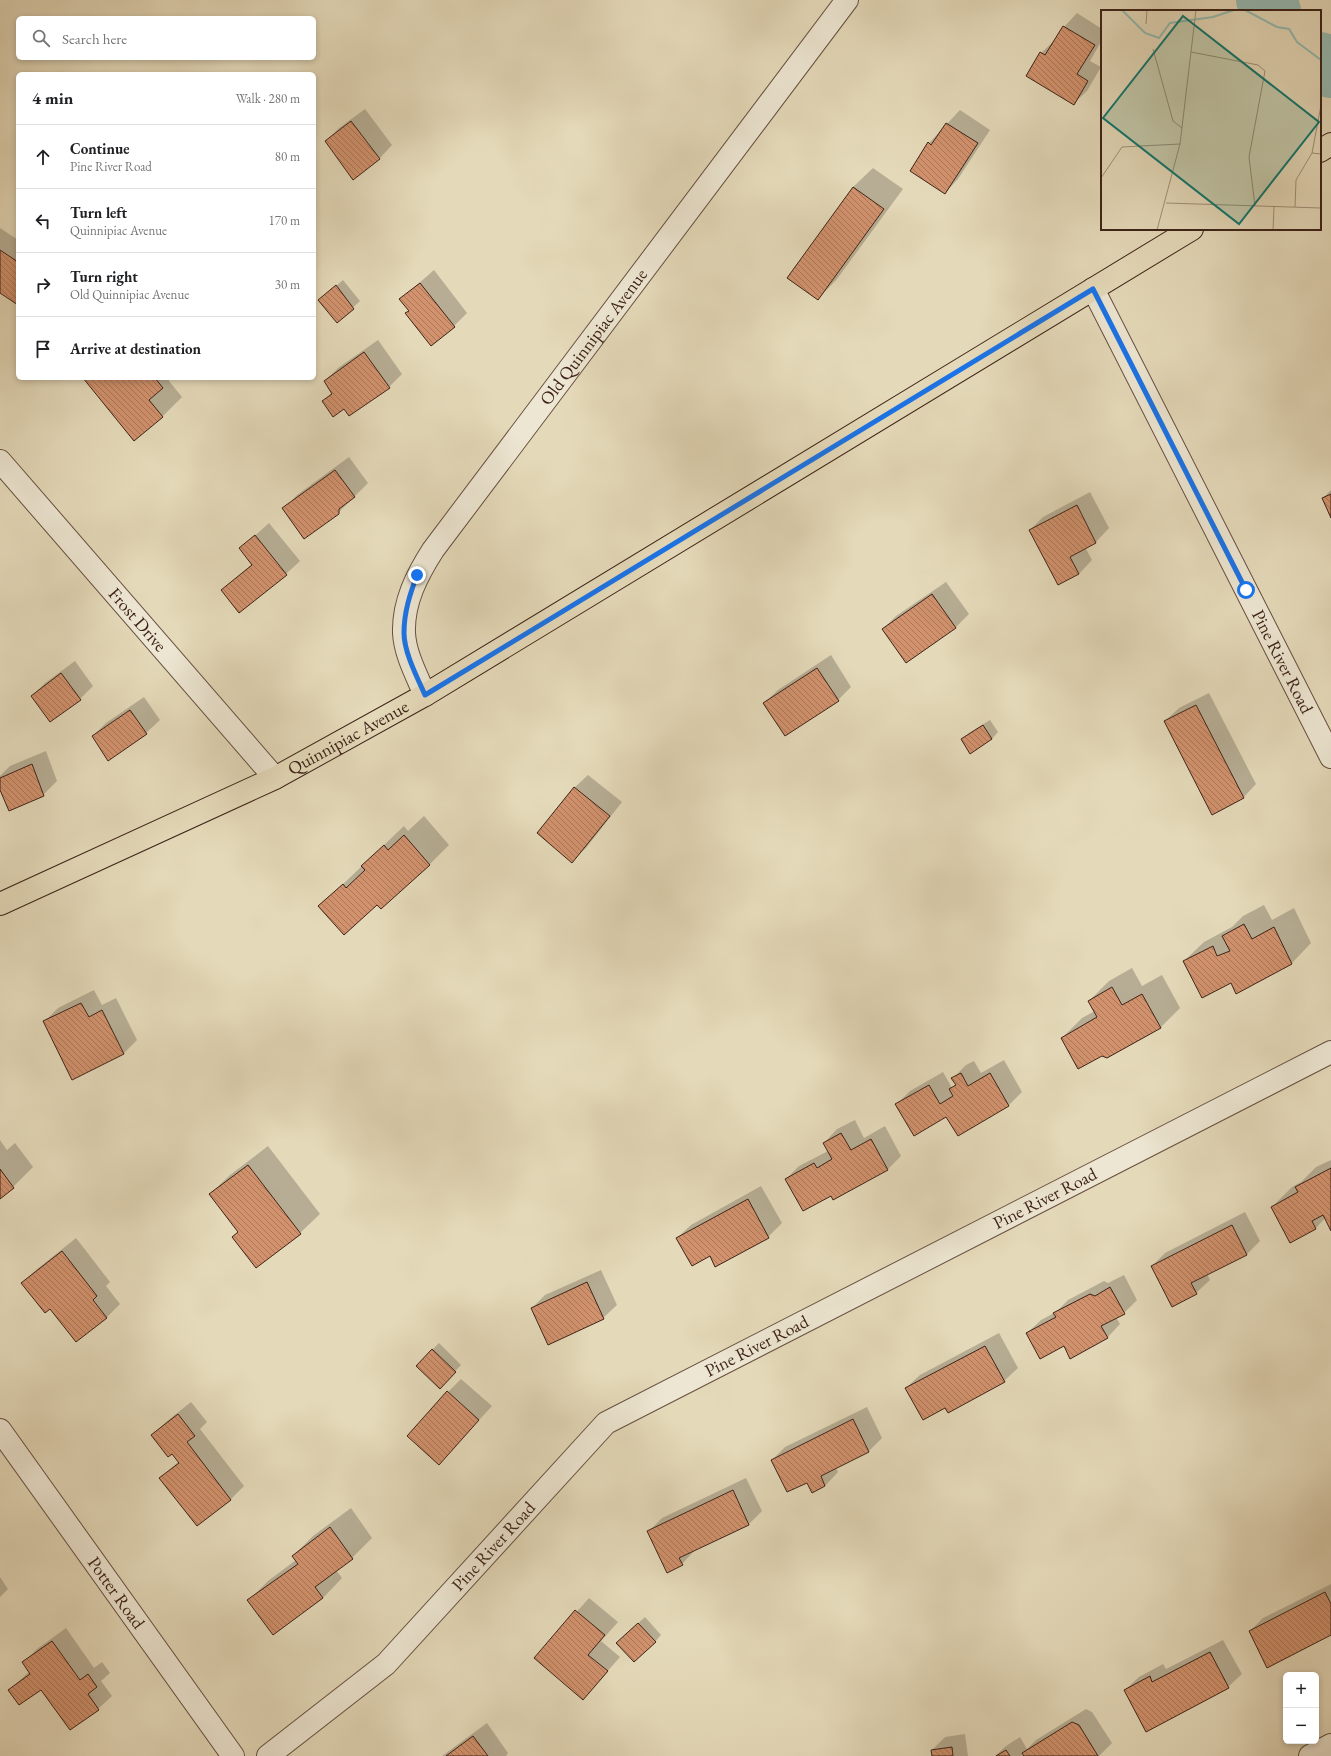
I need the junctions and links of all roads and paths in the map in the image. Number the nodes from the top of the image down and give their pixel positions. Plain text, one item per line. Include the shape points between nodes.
1 (847, 0) edge
2 (1331, 144) edge
3 (1321, 149) edge
4 (1190, 230) edge
5 (1093, 289) junction
6 (0, 461) edge
7 (425, 695) junction
8 (1331, 756) edge
9 (275, 778) junction
10 (0, 904) edge
11 (1331, 1052) edge
12 (0, 1430) edge
13 (1331, 1745) edge
14 (233, 1756) edge
15 (268, 1756) edge
16 (1310, 1756) edge

1 - 7 street, Old Quinnipiac Avenue via 437,543 417,575 407,602 404,634 411,664
2 - 3 main road
4 - 5 main road, Quinnipiac Avenue
5 - 7 main road, Quinnipiac Avenue
5 - 8 street, Pine River Road
6 - 9 street, Frost Drive
7 - 9 main road, Quinnipiac Avenue
9 - 10 main road, Quinnipiac Avenue
11 - 15 street, Pine River Road via 606,1424 386,1664
12 - 14 street, Potter Road
13 - 16 street

